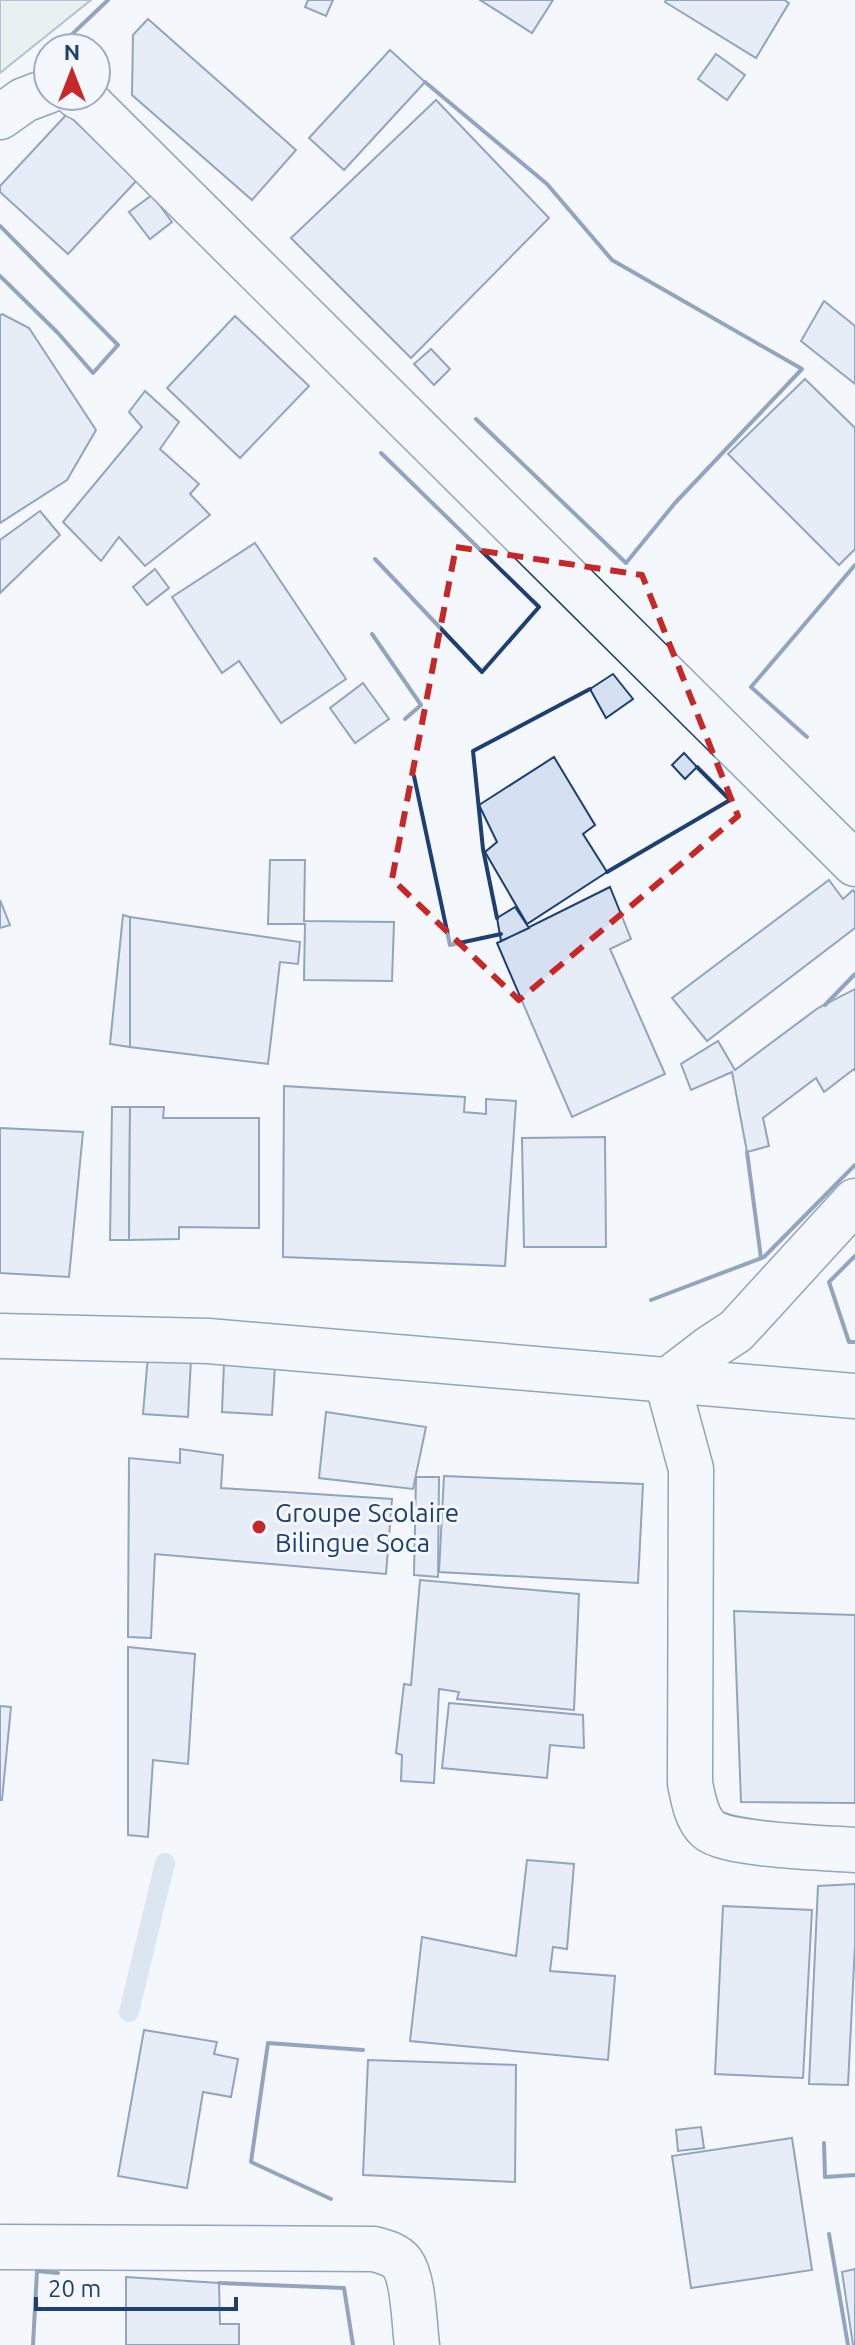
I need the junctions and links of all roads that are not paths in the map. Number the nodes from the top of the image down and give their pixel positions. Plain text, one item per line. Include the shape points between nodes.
1 (32, 97) edge
2 (98, 112) edge
3 (0, 117) edge
4 (855, 864) edge
5 (855, 1201) edge
6 (0, 1336) edge
7 (667, 1381) junction
8 (855, 1396) edge
9 (855, 1850) edge
10 (0, 2247) edge
11 (417, 2345) edge

1 - 3 street
2 - 4 street
5 - 7 street via 736,1331
6 - 7 street via 208,1341
7 - 8 street
7 - 9 street via 691,1469 690,1783 697,1812 708,1830 731,1839
10 - 11 street via 374,2249 403,2264

